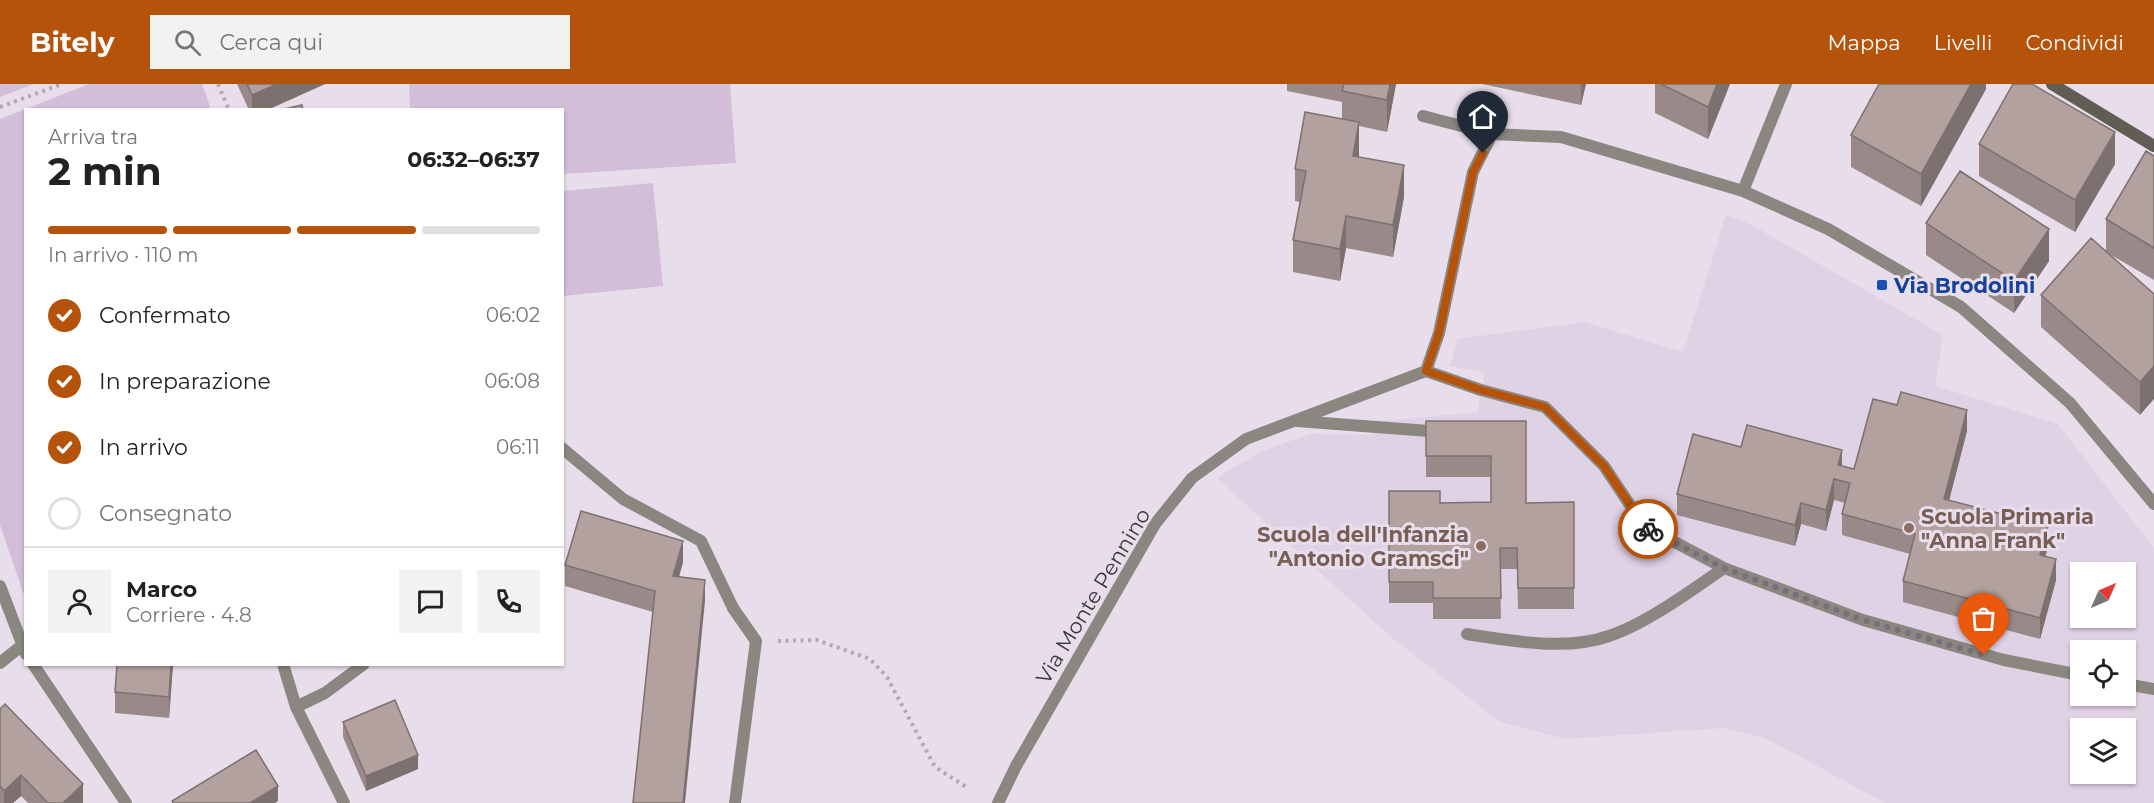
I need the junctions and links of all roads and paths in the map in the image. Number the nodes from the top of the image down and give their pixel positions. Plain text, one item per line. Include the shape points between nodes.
1 (62, 84) edge
2 (218, 84) edge
3 (1786, 84) edge
4 (2052, 84) edge
5 (0, 107) edge
6 (228, 108) edge
7 (1423, 116) dead end
8 (1492, 134) junction
9 (2154, 146) edge
10 (1743, 191) junction
11 (1426, 371) junction
12 (1297, 421) junction
13 (1454, 432) edge
14 (564, 450) edge
15 (2154, 504) edge
16 (1724, 568) junction
17 (0, 586) edge
18 (1467, 634) dead end
19 (756, 641) junction
20 (24, 647) edge
21 (0, 663) edge
22 (34, 666) edge
23 (284, 666) edge
24 (361, 666) edge
25 (2070, 673) edge
26 (2136, 686) edge
27 (2154, 689) edge
28 (296, 707) junction
29 (968, 788) dead end
30 (126, 803) edge
31 (344, 803) edge
32 (735, 803) edge
33 (998, 803) edge

1 - 5 path
2 - 6 path
3 - 10 street
4 - 9 street
7 - 8 street
8 - 10 street via 1561,137
8 - 11 street via 1473,172 1439,333
10 - 15 street via 1828,229 1961,307 2070,403
11 - 12 street, Via Monte Pennino
11 - 16 street via 1545,407 1604,466 1644,526
12 - 13 street
12 - 33 street, Via Monte Pennino via 1246,439 1192,478 1155,524
14 - 19 street via 623,499 701,541 733,608
16 - 18 street via 1667,607 1609,637 1555,644
16 - 25 street via 1863,620 2004,660
17 - 20 street
19 - 29 path via 817,640 870,659 886,677 935,767
19 - 32 street
20 - 21 street
22 - 30 street
23 - 28 street
24 - 28 street via 325,693
26 - 27 street
28 - 31 street

